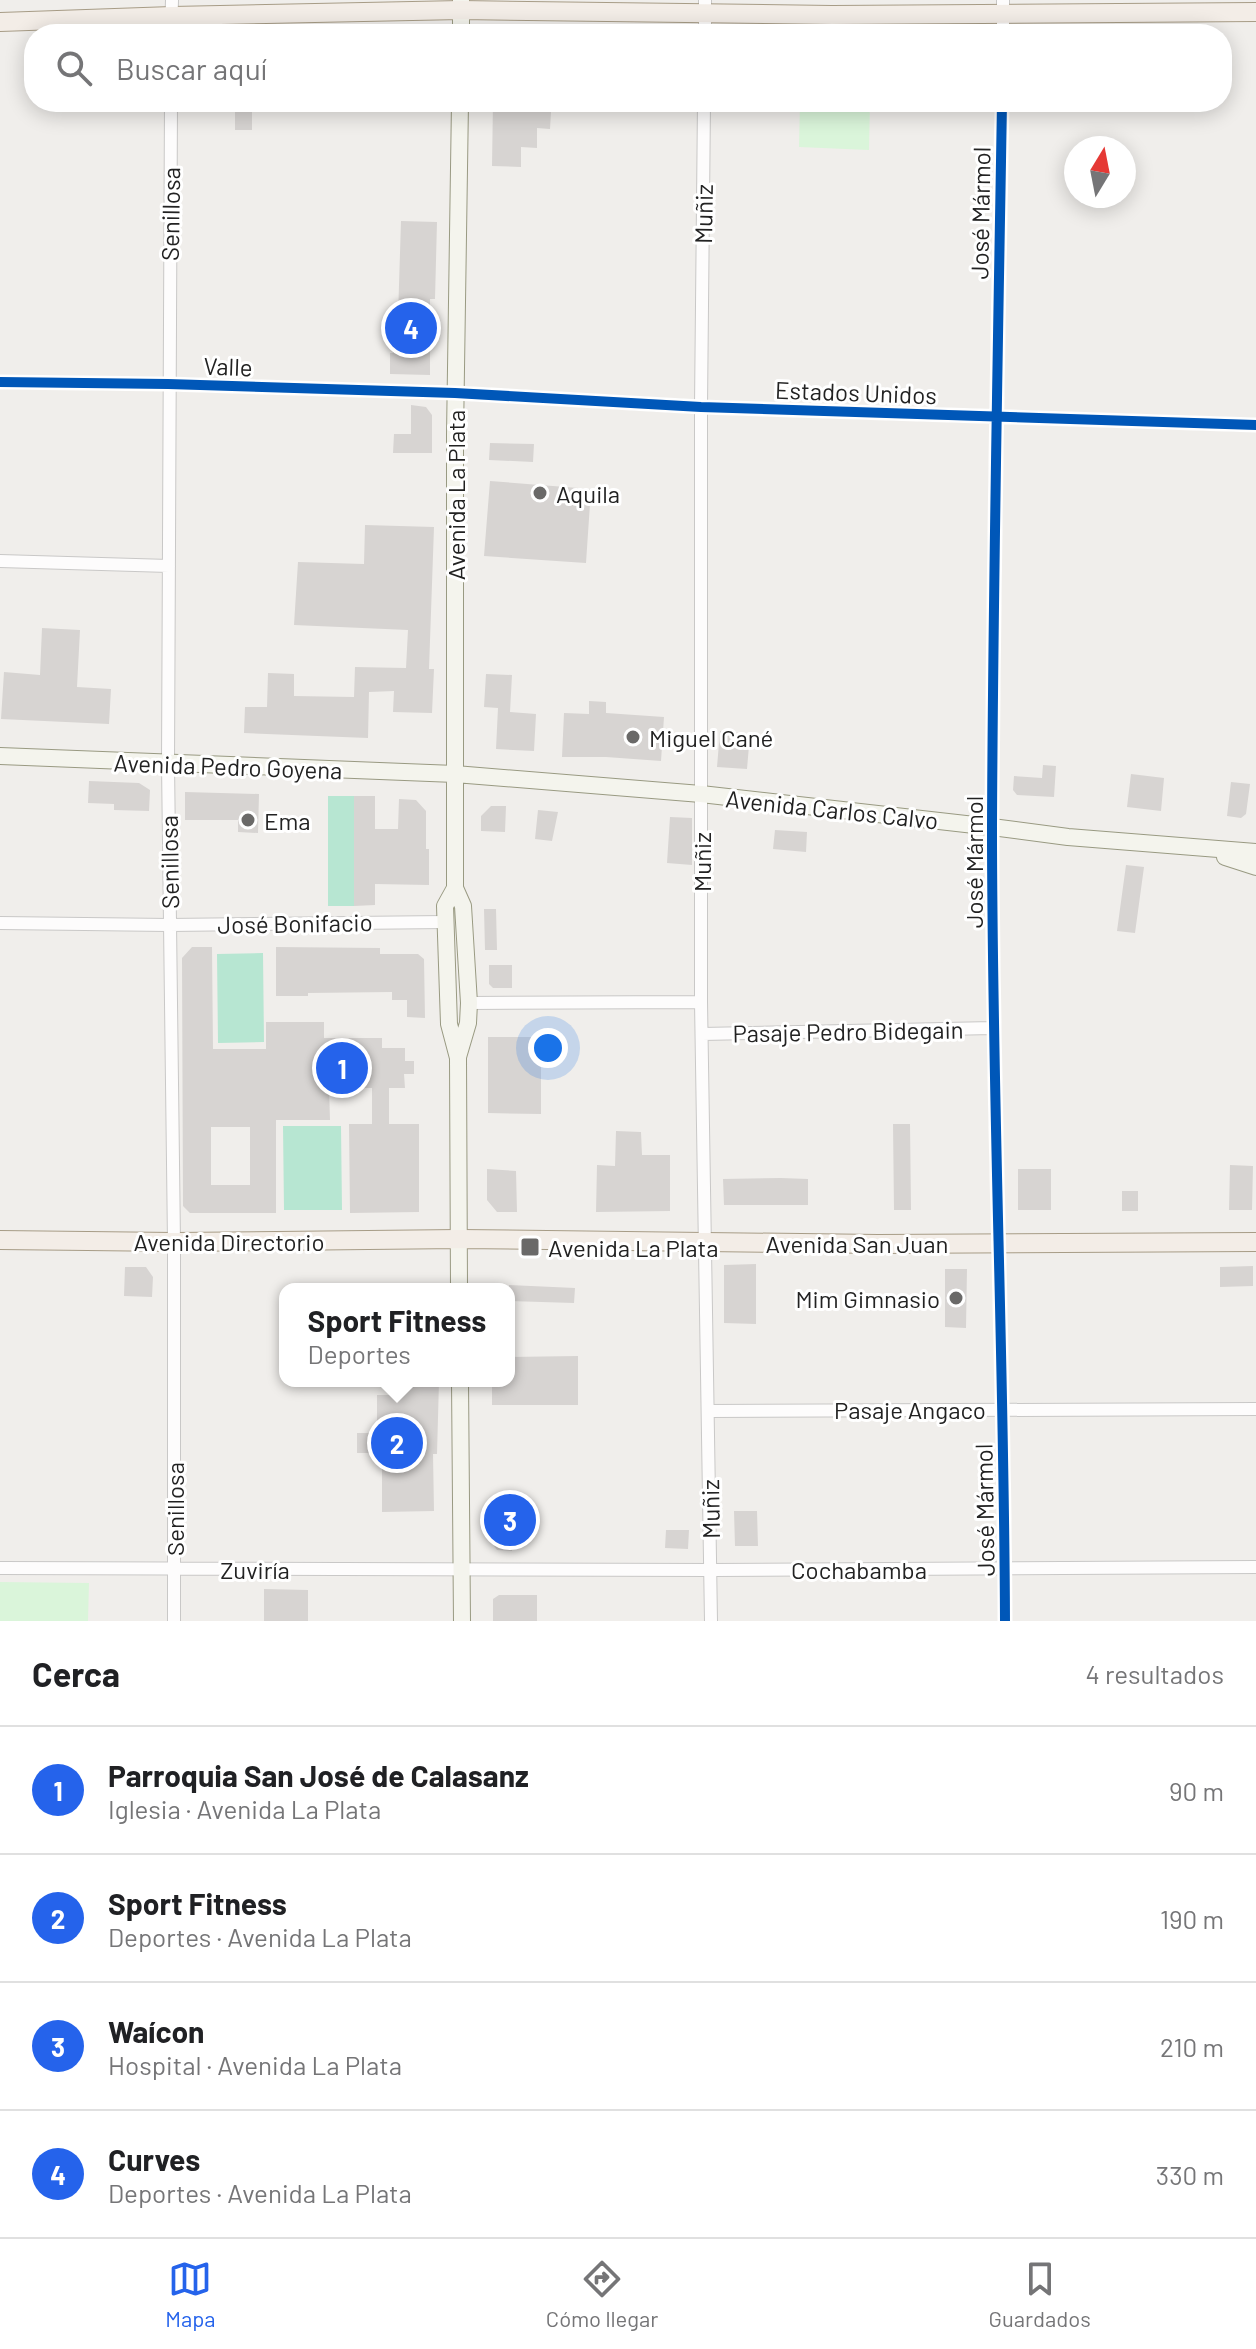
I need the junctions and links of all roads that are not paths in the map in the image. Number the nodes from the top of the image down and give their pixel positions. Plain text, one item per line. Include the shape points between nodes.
1 (461, 5) edge
2 (1003, 6) edge
3 (705, 7) edge
4 (1244, 8) edge
5 (172, 17) edge
6 (0, 22) edge
7 (171, 112) edge
8 (460, 112) edge
9 (704, 112) edge
10 (1002, 112) edge
11 (0, 382) edge
12 (168, 384) junction
13 (455, 393) junction
14 (701, 407) junction
15 (997, 417) junction
16 (1256, 425) edge
17 (0, 561) edge
18 (169, 566) junction
19 (0, 756) edge
20 (168, 764) junction
21 (455, 774) junction
22 (701, 794) junction
23 (992, 827) junction
24 (1196, 848) junction
25 (1256, 852) edge
26 (1256, 867) edge
27 (455, 888) junction
28 (446, 922) junction
29 (0, 923) edge
30 (169, 925) junction
31 (468, 995) junction
32 (701, 1002) junction
33 (993, 1028) junction
34 (702, 1034) junction
35 (458, 1058) junction
36 (459, 1239) junction
37 (0, 1240) edge
38 (174, 1242) junction
39 (1256, 1242) edge
40 (706, 1243) junction
41 (1000, 1243) junction
42 (459, 1283) edge
43 (460, 1387) edge
44 (1002, 1408) junction
45 (1256, 1409) edge
46 (708, 1411) junction
47 (1256, 1567) edge
48 (0, 1568) edge
49 (174, 1569) junction
50 (461, 1569) junction
51 (1005, 1569) junction
52 (712, 1570) junction
53 (174, 1621) edge
54 (462, 1621) edge
55 (711, 1621) edge
56 (1005, 1621) edge

1 - 3 main road
1 - 5 main road
2 - 3 main road via 832,15
2 - 4 main road
5 - 6 main road
7 - 12 street, Senillosa
8 - 13 main road, Avenida La Plata
9 - 14 street, Muñiz
10 - 15 street, José Mármol
11 - 12 street, Valle
12 - 13 street, Valle
12 - 18 street, Senillosa
13 - 14 street, Estados Unidos
13 - 21 main road, Avenida La Plata
14 - 15 street, Estados Unidos
14 - 22 street, Muñiz
15 - 16 street, Estados Unidos
15 - 23 street, José Mármol
17 - 18 street
18 - 20 street, Senillosa
19 - 20 main road, Avenida Pedro Goyena
20 - 21 main road, Avenida Pedro Goyena
20 - 30 street, Senillosa
21 - 22 main road, Avenida Carlos Calvo
21 - 27 main road, Avenida La Plata
22 - 23 main road, Avenida Carlos Calvo
22 - 32 street, Muñiz
23 - 24 main road, Avenida Carlos Calvo
23 - 33 street, José Mármol
24 - 25 main road, Avenida Carlos Calvo
24 - 26 main road
27 - 28 main road, Avenida La Plata via 445,906
27 - 31 main road, Avenida La Plata via 463,906
28 - 30 street, José Bonifacio
28 - 31 main road via 456,928 458,972
28 - 35 main road, Avenida La Plata via 449,1024
29 - 30 street, José Bonifacio
30 - 38 street, Senillosa
31 - 32 street, Pasaje Pedro Bidegain
31 - 35 main road, Avenida La Plata via 468,1023
32 - 34 street, Muñiz
33 - 34 street, Pasaje Pedro Bidegain
33 - 41 street, José Mármol
34 - 40 street, Muñiz
35 - 36 main road, Avenida La Plata
36 - 38 main road, Avenida Directorio
36 - 40 main road, Avenida San Juan
36 - 42 main road, Avenida La Plata
37 - 38 main road, Avenida Directorio
38 - 49 street, Senillosa
39 - 41 main road, Avenida San Juan
40 - 41 main road, Avenida San Juan
40 - 46 street, Muñiz
41 - 44 street, José Mármol
43 - 50 main road
44 - 45 street, Pasaje Angaco
44 - 46 street, Pasaje Angaco
44 - 51 street, José Mármol
46 - 52 street, Muñiz
47 - 51 street, Cochabamba
48 - 49 street, Zuviría
49 - 50 street, Zuviría
49 - 53 street, Senillosa
50 - 52 street, Cochabamba
50 - 54 main road
51 - 52 street, Cochabamba
51 - 56 street, José Mármol
52 - 55 street, Muñiz

